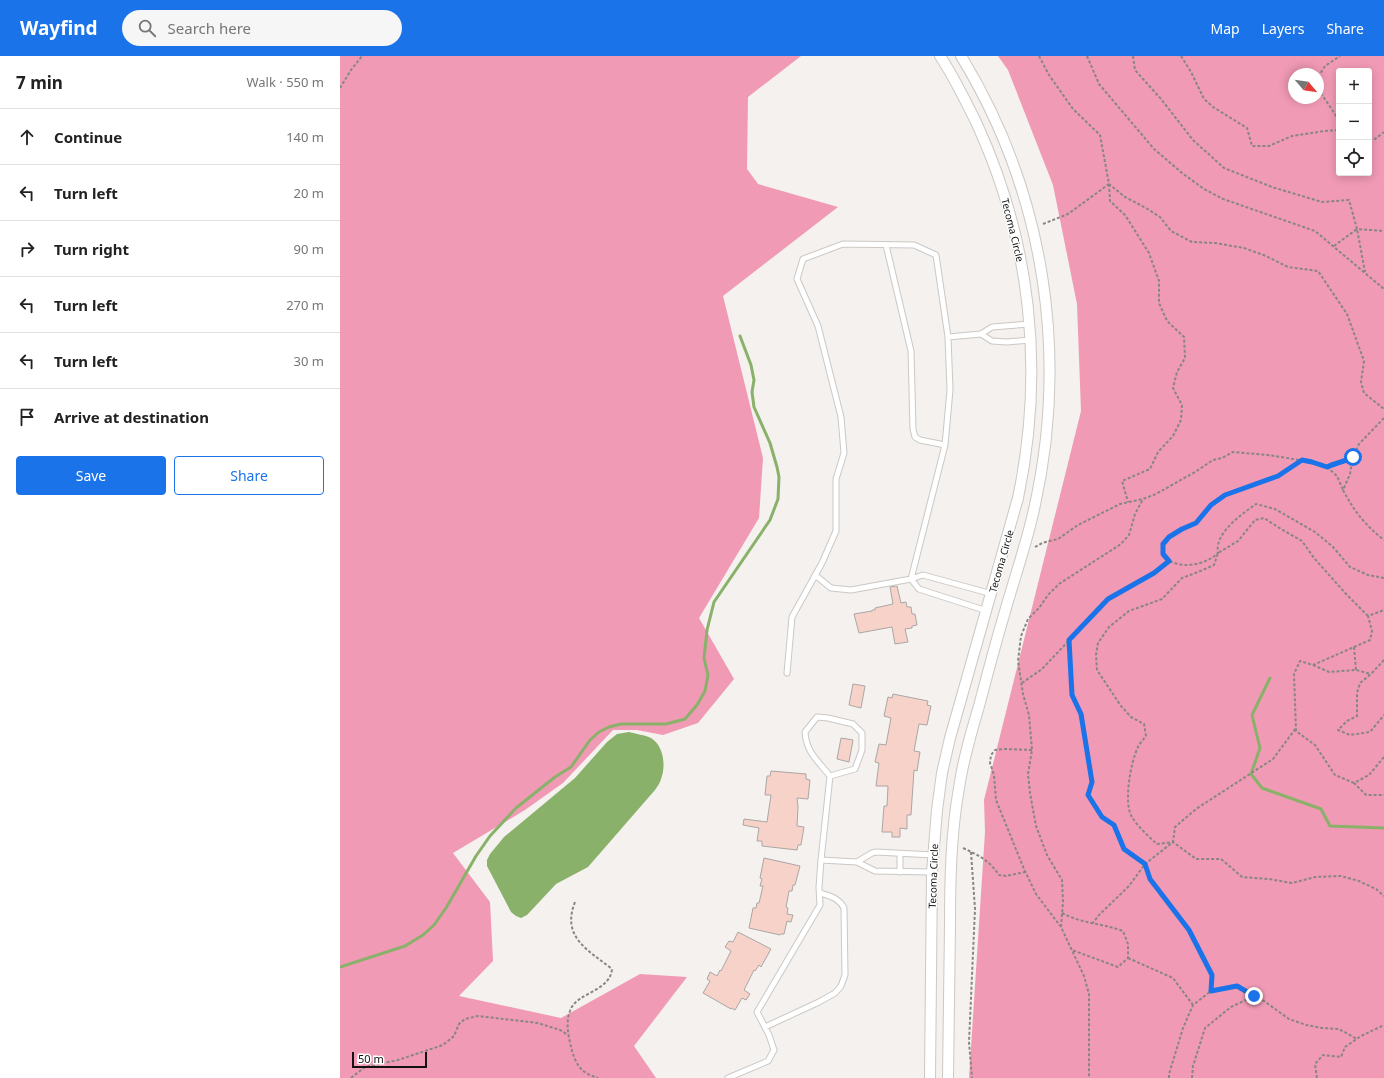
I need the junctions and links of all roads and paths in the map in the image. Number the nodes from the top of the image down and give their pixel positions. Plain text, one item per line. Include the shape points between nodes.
1 (362, 56) edge
2 (940, 56) edge
3 (961, 56) edge
4 (1039, 56) edge
5 (1087, 56) edge
6 (1133, 56) edge
7 (1181, 56) edge
8 (1340, 56) edge
9 (1324, 68) edge
10 (975, 80) junction
11 (340, 88) edge
12 (959, 88) junction
13 (1324, 98) edge
14 (1336, 116) edge
15 (1336, 130) edge
16 (1384, 132) edge
17 (1372, 138) edge
18 (1109, 184) junction
19 (1043, 224) dead end
20 (1357, 229) junction
21 (1384, 230) edge
22 (886, 245) junction
23 (1334, 246) junction
24 (1366, 272) junction
25 (1384, 289) edge
26 (1048, 322) junction
27 (1030, 324) junction
28 (981, 334) junction
29 (948, 337) junction
30 (1048, 339) junction
31 (1031, 340) junction
32 (1384, 409) edge
33 (1384, 418) edge
34 (945, 445) junction
35 (1353, 457) junction
36 (1302, 460) junction
37 (1327, 467) junction
38 (1343, 490) junction
39 (1144, 499) junction
40 (1128, 502) junction
41 (1384, 540) edge
42 (1035, 547) dead end
43 (1218, 553) junction
44 (1169, 561) junction
45 (815, 575) junction
46 (1384, 578) edge
47 (911, 579) junction
48 (992, 594) junction
49 (1009, 598) junction
50 (1384, 610) edge
51 (987, 611) junction
52 (1368, 616) junction
53 (1003, 617) junction
54 (1069, 640) junction
55 (1354, 647) junction
56 (1384, 660) edge
57 (1313, 665) junction
58 (1356, 670) junction
59 (787, 673) dead end
60 (1371, 674) junction
61 (1022, 683) junction
62 (1384, 715) edge
63 (1296, 728) junction
64 (1032, 750) junction
65 (1384, 757) edge
66 (830, 776) junction
67 (1354, 783) junction
68 (1384, 795) edge
69 (1173, 842) junction
70 (963, 848) dead end
71 (971, 852) junction
72 (900, 854) junction
73 (933, 855) junction
74 (951, 855) junction
75 (821, 860) junction
76 (857, 862) junction
77 (1145, 864) junction
78 (900, 872) junction
79 (932, 872) junction
80 (950, 872) junction
81 (1025, 872) junction
82 (820, 892) junction
83 (1384, 896) edge
84 (575, 902) dead end
85 (1062, 913) junction
86 (1092, 924) junction
87 (1061, 927) junction
88 (1071, 949) junction
89 (1128, 958) junction
90 (1211, 991) junction
91 (1254, 996) junction
92 (1193, 1005) junction
93 (1384, 1025) edge
94 (765, 1027) junction
95 (568, 1035) junction
96 (1357, 1039) junction
97 (351, 1078) edge
98 (598, 1078) edge
99 (728, 1078) edge
100 (930, 1078) edge
101 (948, 1078) edge
102 (972, 1078) edge
103 (1089, 1078) edge
104 (1168, 1078) edge
105 (1192, 1078) edge
106 (1317, 1078) edge

1 - 11 path
2 - 12 street, Tecoma Circle
3 - 10 street, Tecoma Circle
4 - 18 path via 1049,75 1074,109 1100,135
5 - 23 path via 1099,84 1154,149 1182,173 1223,199 1315,231
6 - 20 path via 1135,70 1193,140 1224,168 1272,187 1322,202 1349,200
7 - 15 path via 1204,99 1247,128 1252,146 1269,146 1292,136
8 - 9 path
10 - 12 street
10 - 26 street, Tecoma Circle via 1005,141 1018,176 1040,265
12 - 27 street, Tecoma Circle via 991,156 1005,195 1021,260
13 - 14 path
16 - 17 path
18 - 19 path via 1068,214
18 - 32 path via 1125,197 1160,217 1171,230 1192,242 1244,248 1288,267 1318,270 1347,314 1364,361 1361,382 1364,393
18 - 40 path via 1110,201 1125,215 1149,253 1159,281 1159,303 1167,321 1184,337 1185,358 1173,388 1182,405 1180,420 1173,436 1158,452 1150,469 1122,481
20 - 21 path
20 - 23 path
20 - 24 path
22 - 29 lane via 914,245 936,255
22 - 34 lane via 911,351 915,437
22 - 45 lane via 843,244 804,259 797,279 818,326 841,417 844,452 836,479 836,531
23 - 24 path
24 - 25 path
26 - 27 street
26 - 30 street, Tecoma Circle
27 - 28 lane via 992,328
27 - 31 street, Tecoma Circle
28 - 29 lane
28 - 31 lane via 992,341
29 - 34 lane via 950,390
30 - 31 street
30 - 49 street, Tecoma Circle via 1050,394 1045,449 1031,521
31 - 48 street, Tecoma Circle via 1031,407 1022,480
33 - 35 path via 1359,444
34 - 47 lane
35 - 37 path
35 - 38 path via 1350,474
36 - 37 path
36 - 39 path via 1233,452 1213,460 1196,472
36 - 44 path via 1278,476 1225,495 1211,505 1196,523 1169,537 1163,544 1163,554
37 - 38 path via 1337,476
38 - 41 path via 1352,507
39 - 40 path
39 - 61 path via 1135,514 1128,535 1120,544 1059,584 1028,619 1021,636 1018,661
40 - 42 path via 1078,525 1058,540
43 - 44 path via 1200,563 1184,565
43 - 46 path via 1221,537 1238,517 1256,504 1276,509 1315,532 1334,547 1350,567 1368,575
43 - 52 path via 1238,541 1255,520 1264,518 1302,541 1314,558
43 - 69 path via 1214,564 1182,578 1162,599 1129,612 1110,627 1098,643 1096,655 1097,670 1122,706 1131,717 1144,724 1146,736 1138,747 1130,771 1130,815 1157,844
44 - 54 path via 1154,573 1108,599
45 - 47 lane via 831,588 851,590
45 - 59 lane via 792,617
47 - 48 lane via 923,575
47 - 51 lane via 919,589
48 - 49 street
48 - 51 street, Tecoma Circle
49 - 53 street, Tecoma Circle
50 - 52 path
51 - 53 street
51 - 73 street, Tecoma Circle via 942,773
52 - 55 path via 1372,631 1370,640
53 - 74 street, Tecoma Circle via 963,767
54 - 61 path via 1042,669
54 - 77 path via 1072,695 1081,714 1092,782 1088,795 1102,817 1114,825 1124,849
55 - 57 path
55 - 58 path
56 - 60 path
57 - 58 path via 1329,672
57 - 63 path via 1300,661 1294,674
58 - 60 path
60 - 62 path via 1360,683 1357,693 1357,716 1338,730 1350,735 1370,732
61 - 64 path via 1029,715
63 - 67 path via 1296,731 1315,744 1335,775
63 - 69 path via 1273,759 1196,809 1175,827
64 - 81 path via 995,750 990,763 994,775 996,800
64 - 85 path via 1028,774 1036,826 1047,855 1062,880
65 - 67 path via 1368,775
66 - 66 lane via 805,742 805,732 817,717 853,724 862,733 862,750 855,769
66 - 75 lane
67 - 68 path via 1366,795
69 - 77 path
69 - 83 path via 1196,860 1221,860 1242,877 1292,882 1315,877 1341,876 1359,881
70 - 71 path
71 - 81 path via 992,865 998,875
71 - 102 path via 975,908 970,1042
72 - 73 lane
72 - 76 lane via 872,853
72 - 78 lane
73 - 74 street
73 - 79 street, Tecoma Circle
74 - 80 street, Tecoma Circle
75 - 76 lane
75 - 82 lane
76 - 78 lane via 875,871
77 - 86 path via 1129,886
77 - 90 path via 1150,879 1189,930 1212,975
78 - 79 lane
79 - 80 street
79 - 100 street, Tecoma Circle
80 - 101 street, Tecoma Circle
81 - 87 path via 1036,894
82 - 94 lane via 820,905 757,1012
82 - 94 lane via 837,899 844,908 845,975 841,986 835,993 819,1002
84 - 95 path via 571,920 579,943 612,969 612,975 604,985 578,1000 570,1010
85 - 86 path
85 - 87 path
86 - 89 path via 1108,925 1123,931 1128,944
87 - 88 path
88 - 89 path via 1118,968
88 - 103 path via 1084,976 1089,994
89 - 92 path via 1173,978
90 - 91 path via 1237,986
90 - 92 path
91 - 96 path via 1289,1019 1306,1025 1339,1029
91 - 105 path via 1231,1007 1206,1028 1193,1066
92 - 104 path via 1183,1028
93 - 96 path
94 - 99 lane via 774,1050 768,1061
95 - 97 path via 538,1023 478,1016 465,1019 459,1024 454,1036 444,1045 366,1067
95 - 98 path via 575,1062 589,1075
96 - 106 path via 1345,1047 1341,1057 1323,1055 1315,1064

